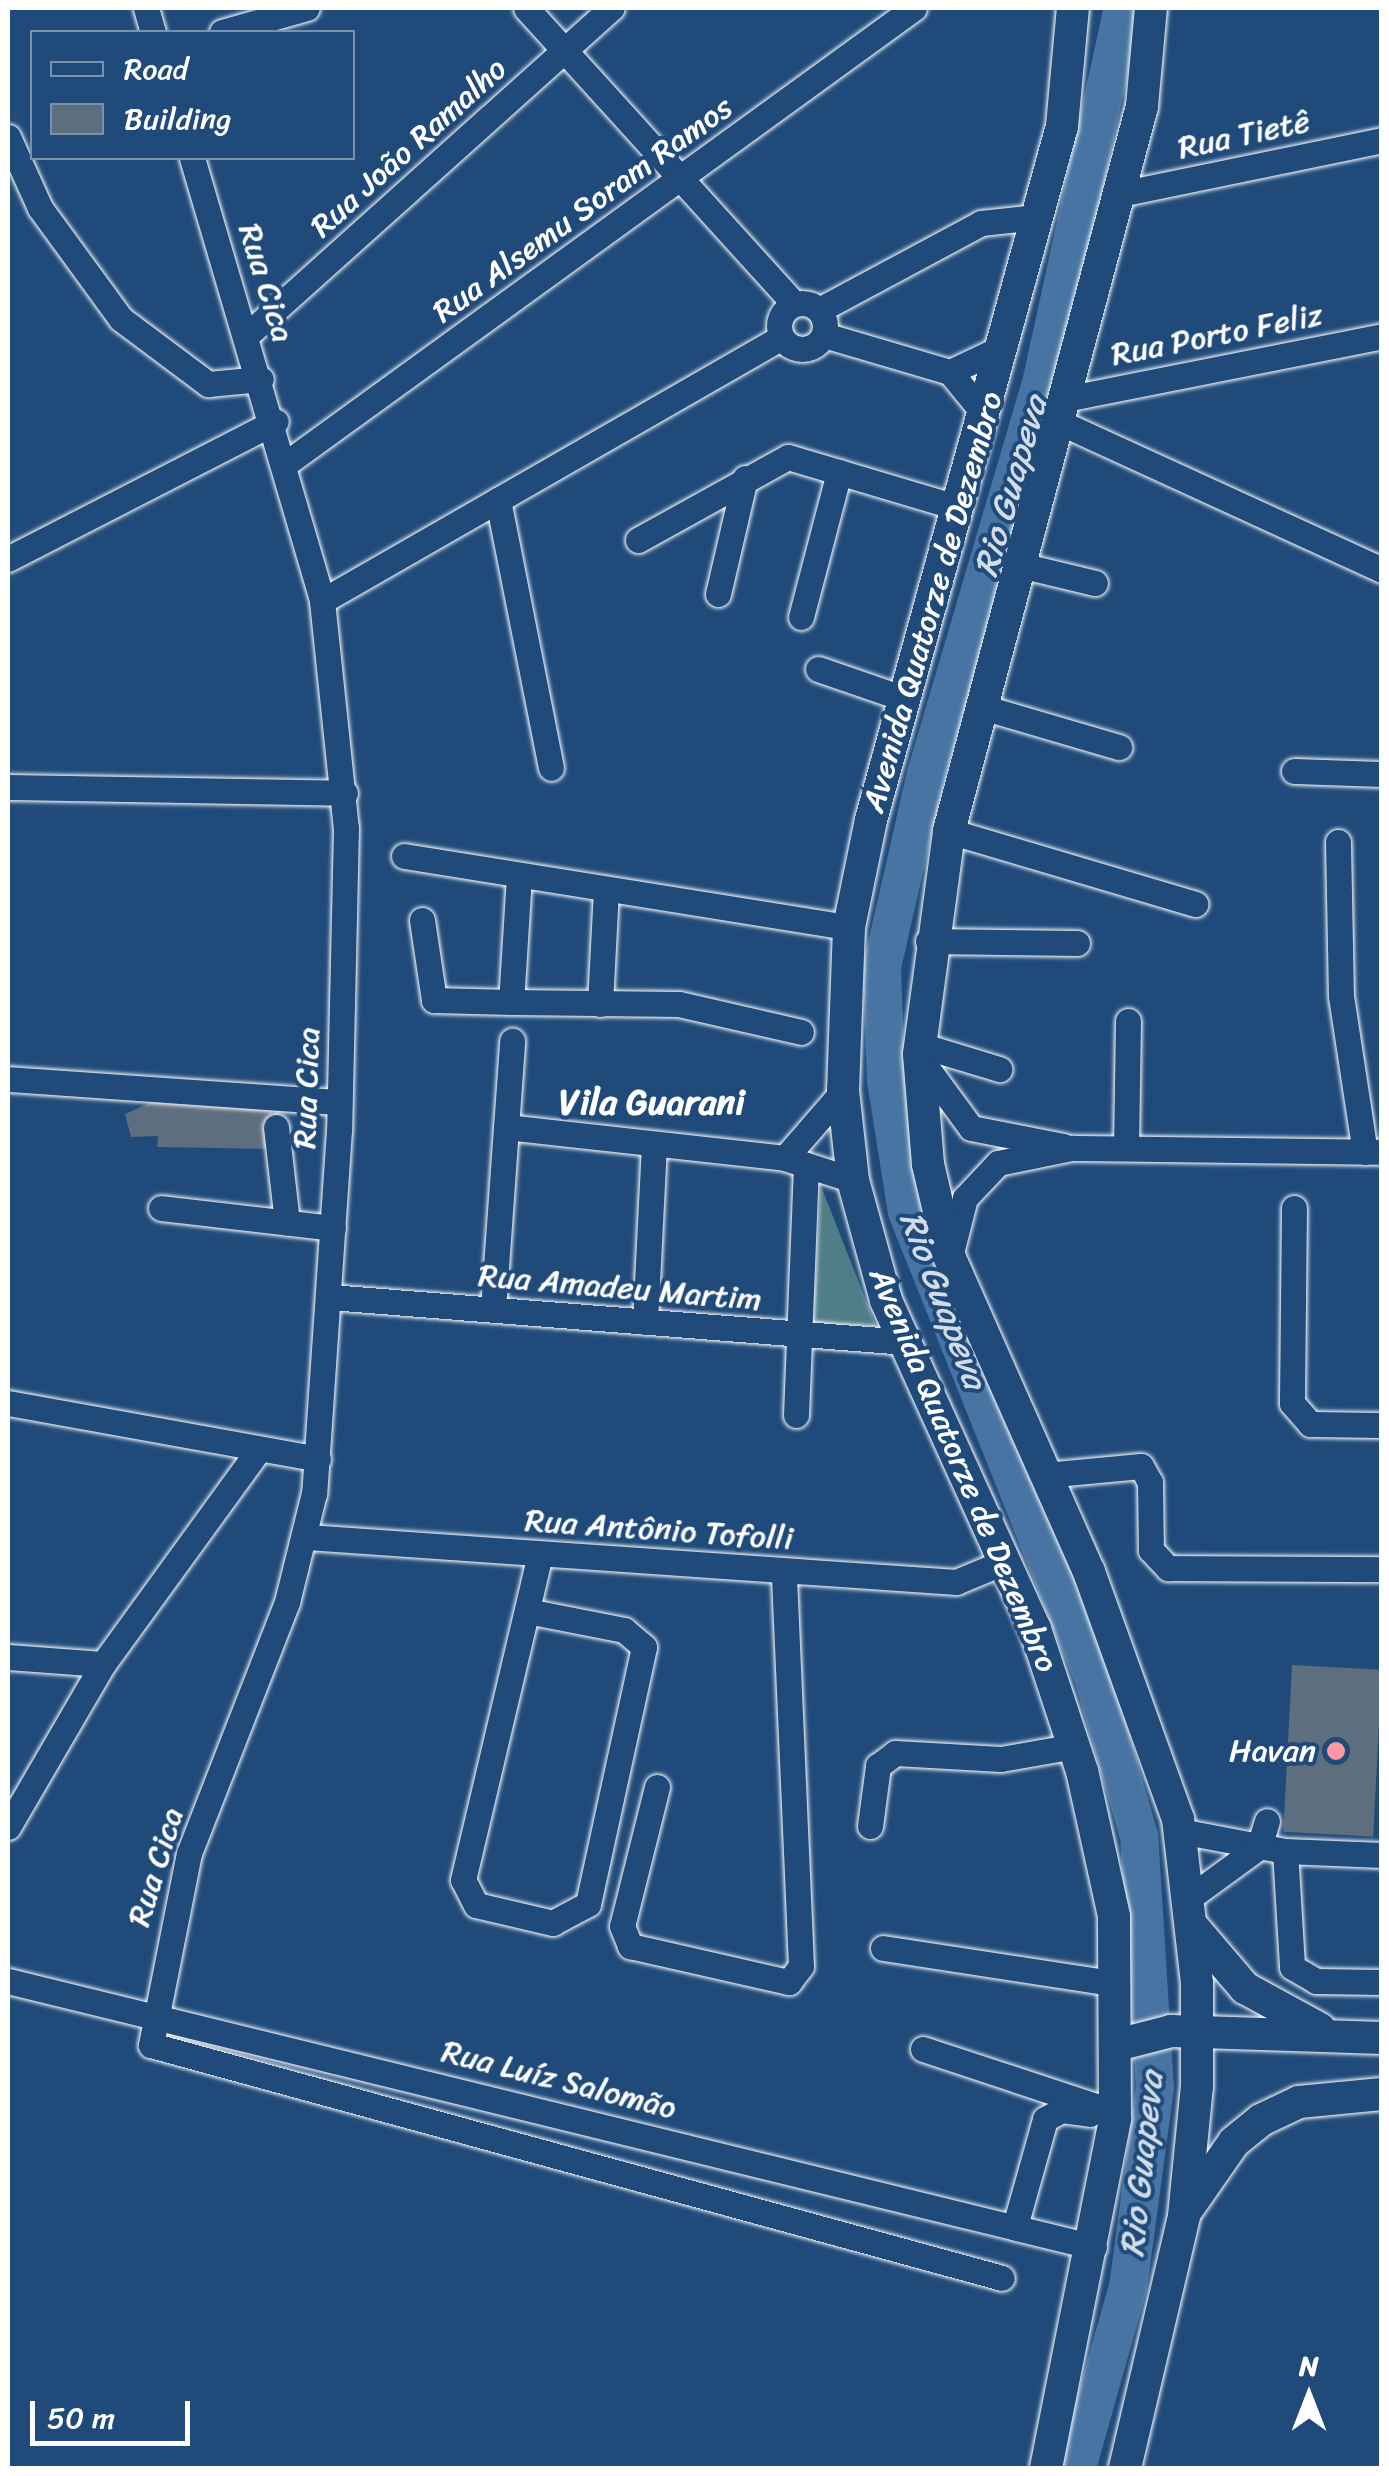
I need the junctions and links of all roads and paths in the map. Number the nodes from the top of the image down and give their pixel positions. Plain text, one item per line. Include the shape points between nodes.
1 (307, 8) edge
2 (526, 8) edge
3 (612, 8) edge
4 (914, 8) edge
5 (1073, 8) edge
6 (1151, 8) edge
7 (229, 30) edge
8 (564, 52) junction
9 (8, 137) edge
10 (1382, 140) edge
11 (193, 160) edge
12 (676, 184) junction
13 (1120, 194) junction
14 (1037, 217) junction
15 (812, 316) junction
16 (248, 334) junction
17 (1382, 336) edge
18 (782, 337) junction
19 (1003, 348) junction
20 (950, 372) junction
21 (261, 379) junction
22 (1062, 411) junction
23 (985, 415) junction
24 (276, 421) junction
25 (288, 462) junction
26 (838, 472) junction
27 (745, 478) junction
28 (498, 500) junction
29 (959, 508) junction
30 (638, 540) dead end
31 (8, 559) edge
32 (1020, 565) junction
33 (1382, 570) edge
34 (1095, 583) dead end
35 (718, 594) dead end
36 (322, 601) junction
37 (801, 617) dead end
38 (818, 668) dead end
39 (905, 699) junction
40 (982, 707) junction
41 (1119, 747) dead end
42 (550, 768) dead end
43 (1294, 770) dead end
44 (1382, 774) edge
45 (8, 787) edge
46 (345, 793) junction
47 (949, 831) junction
48 (1338, 842) dead end
49 (404, 856) dead end
50 (519, 876) junction
51 (606, 891) junction
52 (1195, 904) dead end
53 (422, 920) dead end
54 (849, 928) junction
55 (928, 941) junction
56 (1077, 944) dead end
57 (512, 1002) junction
58 (600, 1004) junction
59 (1128, 1021) dead end
60 (801, 1032) dead end
61 (512, 1041) dead end
62 (919, 1050) junction
63 (999, 1069) dead end
64 (8, 1079) edge
65 (843, 1091) junction
66 (339, 1102) junction
67 (506, 1127) junction
68 (276, 1128) dead end
69 (654, 1144) junction
70 (1072, 1148) junction
71 (1126, 1148) junction
72 (1374, 1152) edge
73 (796, 1163) junction
74 (854, 1180) junction
75 (161, 1208) dead end
76 (1294, 1208) dead end
77 (287, 1222) junction
78 (334, 1228) junction
79 (950, 1258) junction
80 (330, 1297) junction
81 (493, 1309) junction
82 (645, 1322) junction
83 (798, 1336) junction
84 (906, 1342) junction
85 (8, 1402) edge
86 (796, 1415) dead end
87 (1382, 1425) edge
88 (257, 1452) junction
89 (318, 1459) junction
90 (1046, 1475) junction
91 (307, 1537) junction
92 (540, 1554) junction
93 (1004, 1562) junction
94 (1382, 1569) edge
95 (784, 1571) junction
96 (527, 1611) junction
97 (8, 1657) edge
98 (102, 1664) junction
99 (1075, 1746) junction
100 (657, 1787) dead end
101 (1267, 1822) dead end
102 (870, 1826) dead end
103 (8, 1828) edge
104 (1180, 1831) junction
105 (1259, 1847) junction
106 (1285, 1851) junction
107 (1382, 1855) edge
108 (1191, 1912) junction
109 (883, 1948) dead end
110 (8, 1981) edge
111 (1382, 1982) edge
112 (1117, 1984) junction
113 (152, 2014) junction
114 (1184, 2031) junction
115 (1338, 2037) junction
116 (1382, 2038) edge
117 (1127, 2039) junction
118 (923, 2049) dead end
119 (1382, 2094) edge
120 (1116, 2115) junction
121 (1184, 2216) junction
122 (1015, 2226) junction
123 (1094, 2248) junction
124 (1002, 2278) dead end
125 (1046, 2468) edge
126 (1125, 2468) edge

1 - 7 street
2 - 8 street
3 - 8 street, Rua João Ramalho
4 - 12 street, Rua Alsemu Soram Ramos
5 - 14 main road, Avenida Quatorze de Dezembro via 1062,126
6 - 13 main road, Avenida Quatorze de Dezembro via 1142,106
8 - 12 street
8 - 16 street, Rua João Ramalho
9 - 21 street via 40,208 121,318 208,384
10 - 13 street, Rua Tietê
11 - 16 street, Rua Cica
12 - 15 street
12 - 25 street, Rua Alsemu Soram Ramos
13 - 22 main road, Avenida Quatorze de Dezembro
14 - 15 street via 981,223
14 - 19 main road, Avenida Quatorze de Dezembro
15 - 18 street via 780,318
15 - 18 street via 804,349
15 - 20 street
16 - 21 street, Rua Cica
17 - 22 street, Rua Porto Feliz
18 - 28 street
19 - 20 street
19 - 23 main road, Avenida Quatorze de Dezembro
20 - 23 street
21 - 24 street, Rua Cica
22 - 32 main road, Avenida Quatorze de Dezembro
22 - 33 street
23 - 29 main road, Avenida Quatorze de Dezembro
24 - 25 street, Rua Cica
24 - 31 street
25 - 36 street, Rua Cica
26 - 27 street via 788,457
26 - 29 street
26 - 37 street
27 - 30 street
27 - 35 street
28 - 36 street
28 - 42 street
29 - 39 main road, Avenida Quatorze de Dezembro
32 - 34 street
32 - 40 main road, Avenida Quatorze de Dezembro
36 - 46 street, Rua Cica
38 - 39 street
39 - 54 main road, Avenida Quatorze de Dezembro
40 - 41 street
40 - 47 main road, Avenida Quatorze de Dezembro
43 - 44 street
45 - 46 street
46 - 66 street, Rua Cica
47 - 52 street
47 - 55 main road, Avenida Quatorze de Dezembro
48 - 72 street via 1341,996
49 - 50 street
50 - 51 street
50 - 57 street
51 - 54 street
51 - 58 street
53 - 57 street via 434,1000
54 - 65 main road, Avenida Quatorze de Dezembro
55 - 56 street
55 - 62 main road, Avenida Quatorze de Dezembro
57 - 58 street
58 - 60 street via 679,1004
59 - 71 street
61 - 67 street
62 - 63 street
62 - 70 street via 950,1111 971,1128
62 - 79 main road, Avenida Quatorze de Dezembro via 928,1164
64 - 66 street
65 - 73 street
65 - 74 main road, Avenida Quatorze de Dezembro
66 - 78 street, Rua Cica
67 - 69 street
67 - 81 street
68 - 77 street
69 - 73 street
69 - 82 street
70 - 71 street
70 - 79 street via 998,1163 975,1180
71 - 72 street
73 - 74 street
73 - 83 street
74 - 84 main road, Avenida Quatorze de Dezembro
75 - 77 street
76 - 87 street via 1296,1412 1310,1424
77 - 78 street
78 - 80 street, Rua Cica
79 - 90 main road, Avenida Quatorze de Dezembro
80 - 81 street, Rua Amadeu Martim
80 - 89 street, Rua Cica
81 - 82 street, Rua Amadeu Martim
82 - 83 street, Rua Amadeu Martim
83 - 84 street, Rua Amadeu Martim
83 - 86 street
84 - 93 main road, Avenida Quatorze de Dezembro
85 - 88 street
88 - 89 street
88 - 98 street
89 - 91 street, Rua Cica
90 - 94 street via 1141,1466 1150,1482 1151,1550 1168,1568
90 - 104 main road, Avenida Quatorze de Dezembro via 1157,1741
91 - 92 street, Rua Antônio Tofolli
91 - 113 street, Rua Cica via 189,1853
92 - 95 street, Rua Antônio Tofolli
92 - 96 street
93 - 95 street, Rua Antônio Tofolli via 956,1582
93 - 99 main road, Avenida Quatorze de Dezembro
95 - 100 street via 801,1966 789,1982 630,1946 622,1926
96 - 96 street via 463,1880 476,1905 553,1923 588,1904 644,1648 624,1630
97 - 98 street
98 - 103 street
99 - 102 street via 1001,1760 894,1753 878,1766
99 - 112 main road, Avenida Quatorze de Dezembro via 1114,1916
101 - 105 street
104 - 105 street
104 - 108 main road, Avenida Quatorze de Dezembro
105 - 106 street
105 - 108 street
106 - 107 street
106 - 111 street via 1292,1966 1316,1981
108 - 114 main road, Avenida Quatorze de Dezembro
108 - 115 main road via 1246,1988
109 - 112 street
110 - 113 street, Rua Luíz Salomão
112 - 117 main road, Avenida Quatorze de Dezembro
113 - 122 street, Rua Luíz Salomão
113 - 124 street via 149,2038 162,2054
114 - 115 main road
114 - 117 main road
114 - 121 main road, Avenida Quatorze de Dezembro
115 - 116 main road
117 - 120 main road, Avenida Quatorze de Dezembro
118 - 120 street
119 - 121 main road via 1300,2102 1261,2120 1234,2142
120 - 122 street via 1052,2112
120 - 123 main road, Avenida Quatorze de Dezembro
121 - 126 main road, Avenida Quatorze de Dezembro
122 - 123 street, Rua Luíz Salomão
123 - 125 main road, Avenida Quatorze de Dezembro

